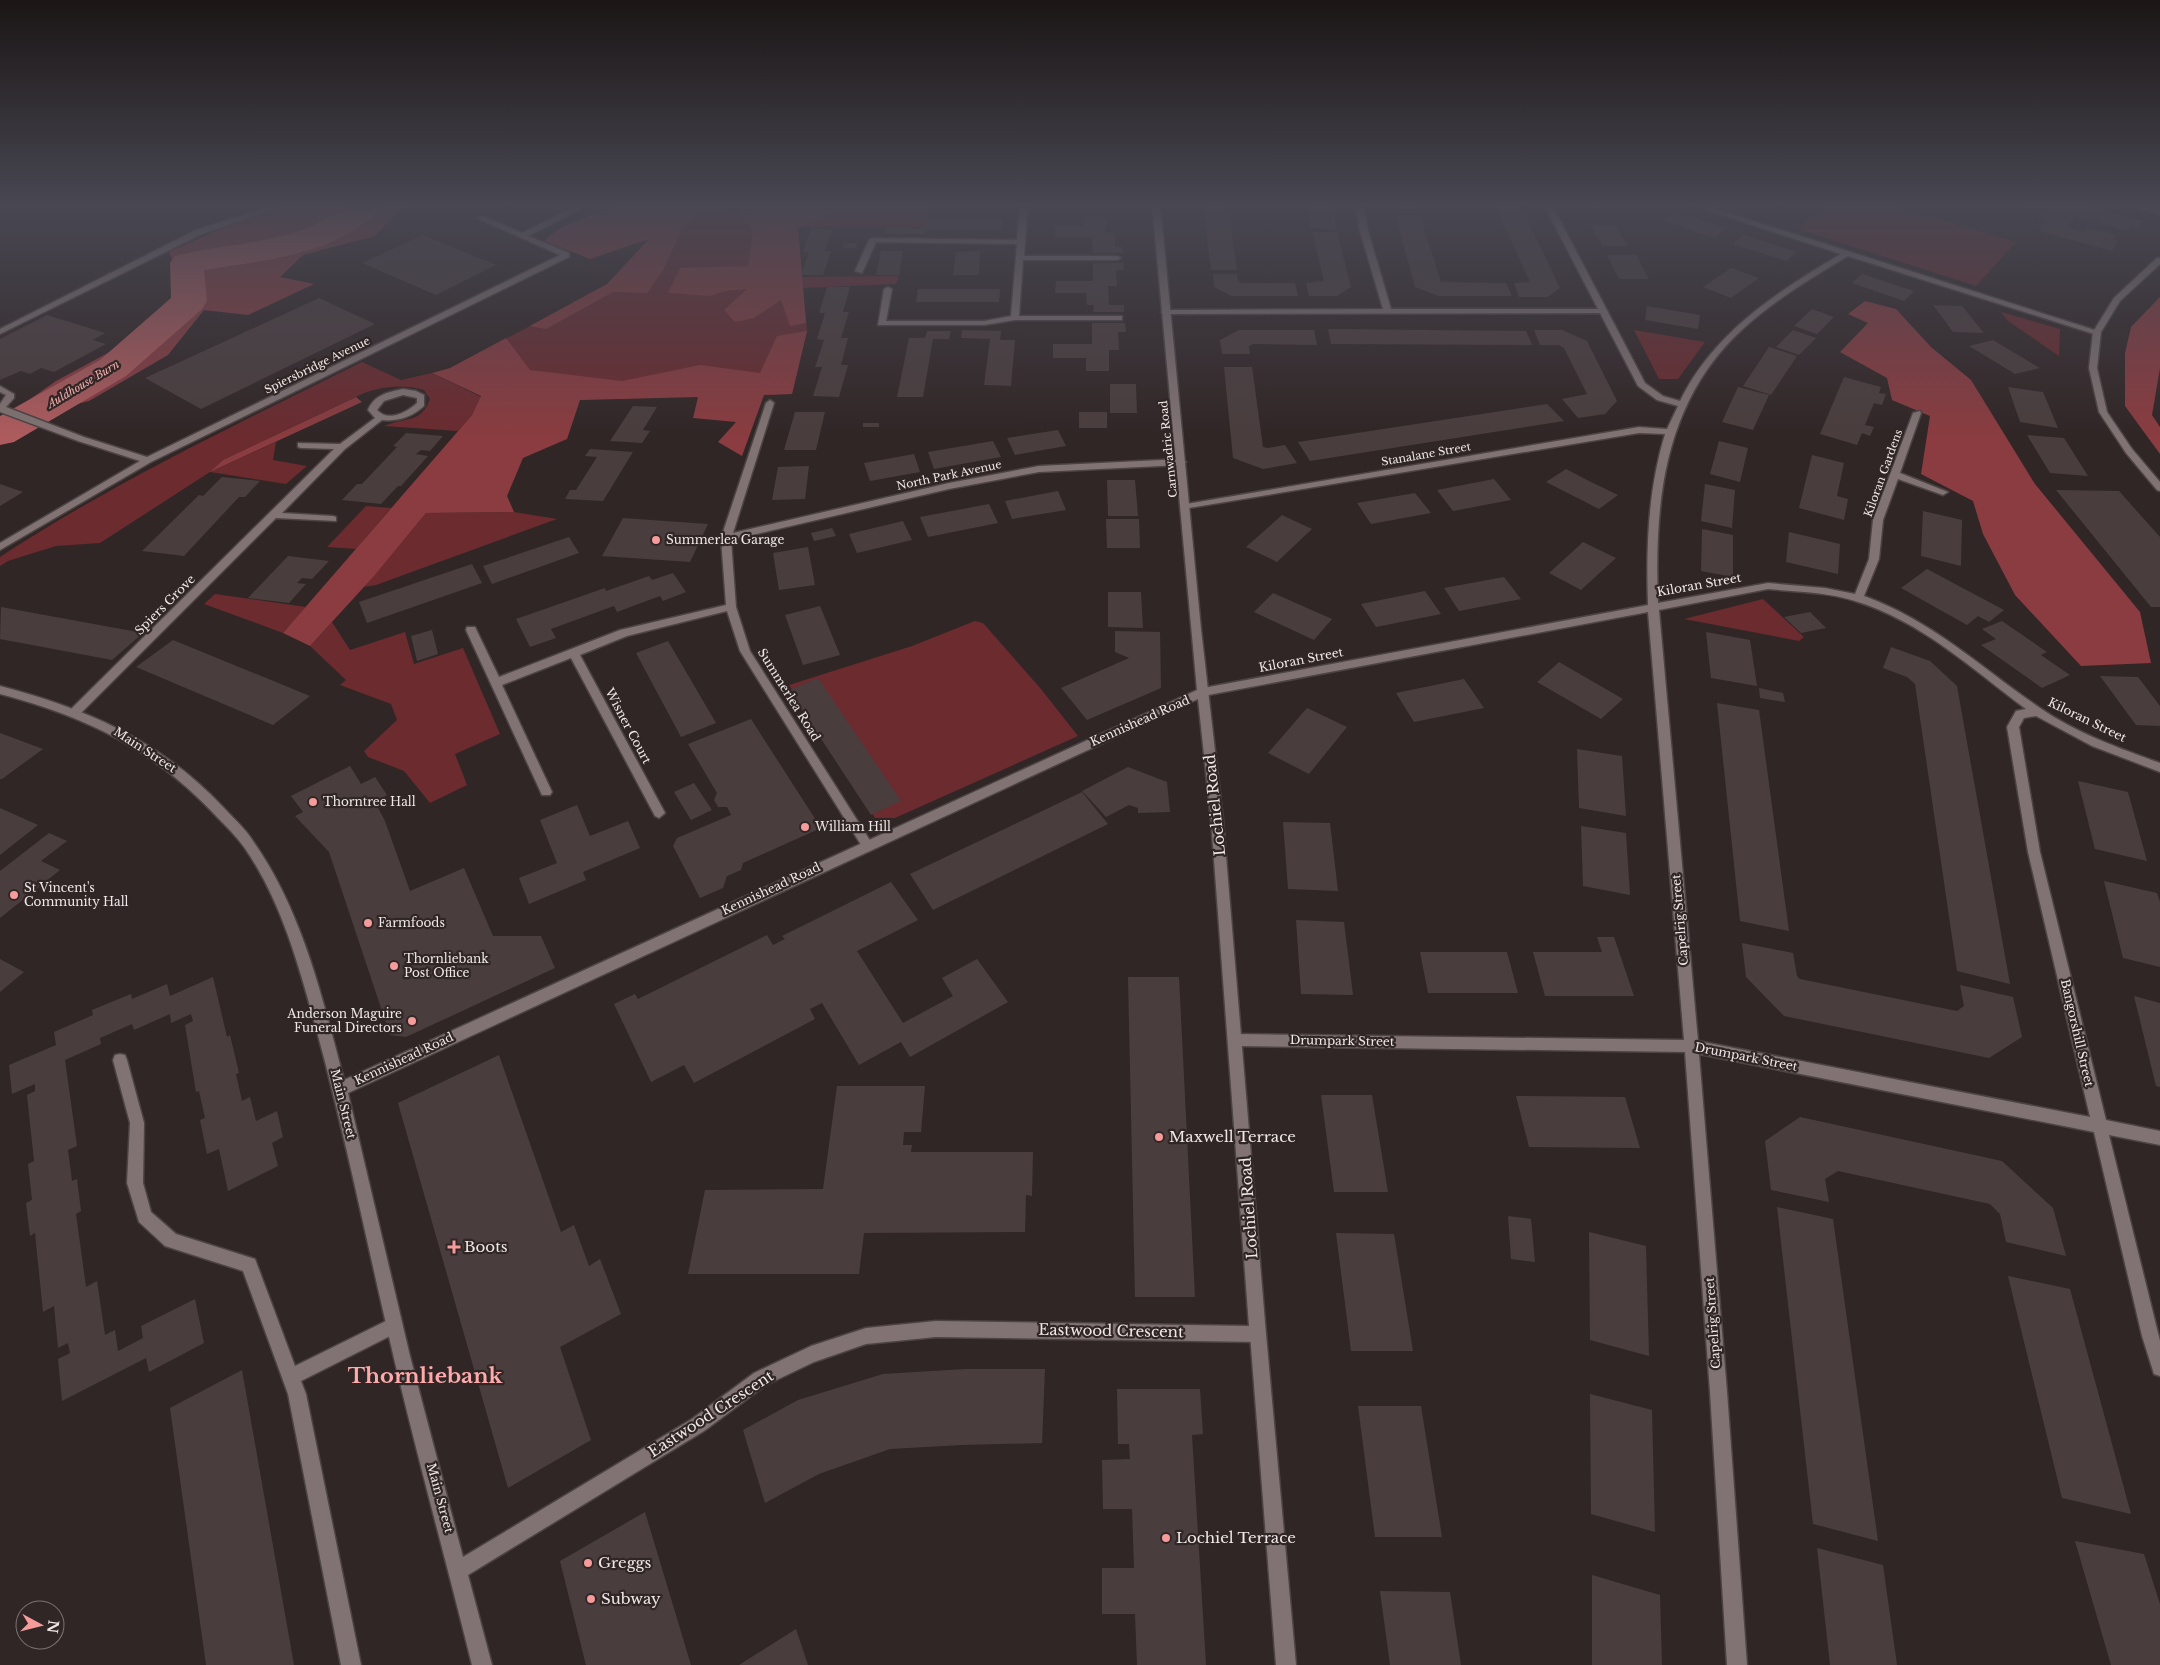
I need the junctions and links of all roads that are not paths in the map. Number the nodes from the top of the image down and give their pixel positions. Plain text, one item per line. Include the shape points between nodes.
1 (100, 281) edge
2 (514, 281) edge
3 (1018, 281) edge
4 (1162, 281) edge
5 (1379, 281) edge
6 (1587, 281) edge
7 (1801, 281) edge
8 (1932, 281) edge
9 (2138, 281) edge
10 (888, 289) dead end
11 (1388, 311) junction
12 (1603, 311) junction
13 (1165, 312) junction
14 (1015, 318) junction
15 (1119, 318) dead end
16 (0, 332) edge
17 (2097, 332) junction
18 (0, 389) edge
19 (770, 403) dead end
20 (1682, 404) junction
21 (0, 409) edge
22 (1917, 413) dead end
23 (380, 417) junction
24 (1670, 432) junction
25 (301, 445) dead end
26 (342, 448) junction
27 (148, 460) junction
28 (1181, 462) junction
29 (1896, 475) junction
30 (2160, 488) edge
31 (1943, 492) dead end
32 (1186, 507) junction
33 (274, 515) junction
34 (333, 520) dead end
35 (726, 538) junction
36 (0, 547) edge
37 (1858, 598) junction
38 (731, 607) junction
39 (1652, 607) junction
40 (471, 630) dead end
41 (574, 653) junction
42 (495, 683) junction
43 (0, 690) edge
44 (1203, 692) junction
45 (2038, 712) junction
46 (74, 713) junction
47 (2160, 768) edge
48 (546, 792) dead end
49 (659, 813) dead end
50 (867, 845) junction
51 (1236, 1040) junction
52 (1692, 1046) junction
53 (120, 1060) dead end
54 (340, 1089) junction
55 (2100, 1127) junction
56 (2160, 1138) edge
57 (394, 1325) junction
58 (1258, 1334) junction
59 (2160, 1368) edge
60 (290, 1376) junction
61 (459, 1570) junction
62 (351, 1665) edge
63 (482, 1665) edge
64 (1286, 1665) edge
65 (1737, 1665) edge

1 - 16 street
2 - 27 street, Spiersbridge Avenue
3 - 14 street
4 - 13 street, Carnwadric Road
5 - 11 street
6 - 12 street
7 - 20 street, Capelrig Street via 1748,318 1721,343
8 - 17 street
9 - 17 street via 2117,300
10 - 14 street via 881,323 984,323
11 - 12 street
11 - 13 street
12 - 20 street via 1641,384 1660,398
13 - 28 street, Carnwadric Road
14 - 15 street
17 - 30 street via 2093,368 2103,412 2129,451
18 - 21 street via 10,394
19 - 35 street, Summerlea Road
20 - 24 street, Capelrig Street
21 - 27 street
22 - 29 street, Kiloran Gardens
23 - 23 street via 410,413 421,404 421,397 403,392 389,395 373,405 372,410
23 - 26 street, Spiers Grove
24 - 32 street, Stanalane Street via 1639,430
24 - 39 street, Capelrig Street via 1656,494
25 - 26 street
26 - 33 street, Spiers Grove
27 - 36 street, Spiersbridge Avenue
28 - 32 street, Carnwadric Road
28 - 35 street, North Park Avenue via 1039,469 949,486
29 - 31 street
29 - 37 street, Kiloran Gardens via 1878,520 1874,559
32 - 44 street, Carnwadric Road
33 - 34 street
33 - 46 street, Spiers Grove
35 - 38 street, Summerlea Road
37 - 39 street, Kiloran Street via 1810,589 1768,586
37 - 45 street, Kiloran Street via 1920,626 1947,643
38 - 41 street via 624,633
38 - 50 street, Summerlea Road via 745,651
39 - 44 street, Kiloran Street
39 - 52 street, Capelrig Street
40 - 42 street
41 - 42 street
41 - 49 street, Wisner Court
42 - 48 street
43 - 46 street, Main Street
44 - 50 street, Kennishead Road
44 - 51 street, Lochiel Road
45 - 47 street, Kiloran Street via 2095,742
45 - 55 street, Bangorshill Street via 2020,714 2013,727 2015,744 2034,852
46 - 54 street, Main Street via 123,734 181,773 250,846 282,904 299,944
50 - 54 street, Kennishead Road
51 - 52 street, Drumpark Street
51 - 58 street, Lochiel Road
52 - 55 street, Drumpark Street
52 - 65 street, Capelrig Street
53 - 60 street via 137,1123 135,1184 146,1217 171,1240 249,1265
54 - 57 street, Main Street
55 - 56 street, Drumpark Street
55 - 59 street, Bangorshill Street
57 - 60 street
57 - 61 street, Main Street
58 - 61 street, Eastwood Crescent via 936,1329 866,1336 811,1354 760,1379 698,1425
58 - 64 street, Lochiel Road
60 - 62 street via 297,1394
61 - 63 street, Main Street

